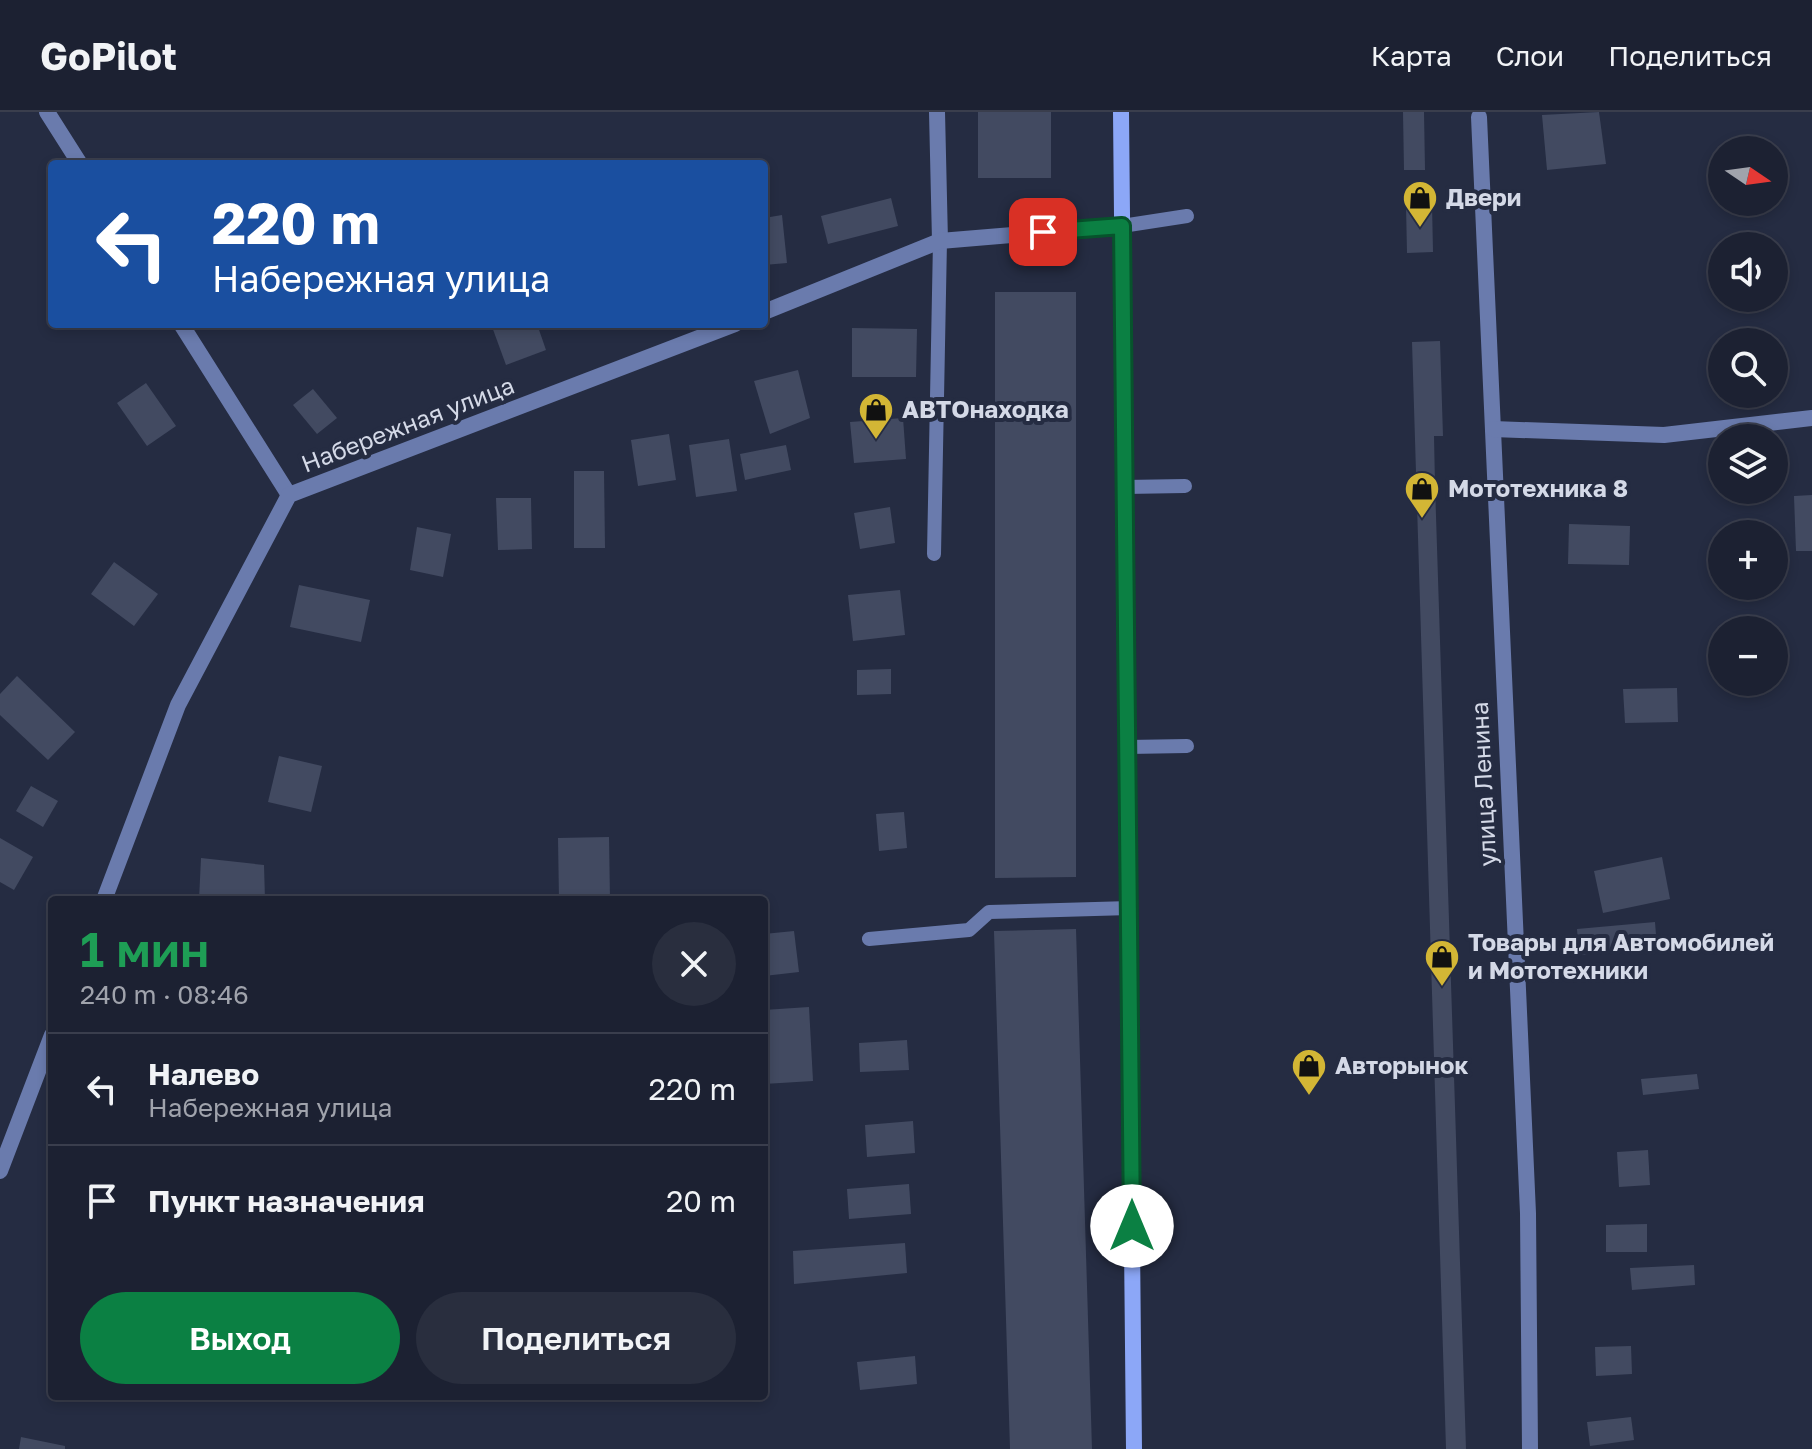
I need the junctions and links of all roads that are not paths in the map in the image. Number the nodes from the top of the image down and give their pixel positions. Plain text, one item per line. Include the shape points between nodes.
1 (47, 112) edge
2 (937, 112) edge
3 (1121, 112) edge
4 (1479, 117) dead end
5 (77, 160) edge
6 (1187, 216) dead end
7 (1122, 226) junction
8 (940, 241) junction
9 (768, 310) edge
10 (184, 328) edge
11 (725, 328) edge
12 (1812, 418) edge
13 (1493, 429) junction
14 (1185, 486) dead end
15 (1125, 487) junction
16 (289, 495) junction
17 (934, 554) dead end
18 (1187, 746) dead end
19 (1128, 747) junction
20 (106, 896) edge
21 (1130, 908) junction
22 (869, 939) dead end
23 (48, 1045) edge
24 (0, 1171) edge
25 (1134, 1449) edge
26 (1530, 1449) edge

1 - 5 street
2 - 8 street
3 - 7 main road
4 - 13 street, улица Ленина
6 - 7 lane
7 - 8 street
7 - 15 main road
8 - 9 street
8 - 17 lane
10 - 16 street
11 - 16 street, Набережная улица
12 - 13 street via 1664,435
13 - 26 street, улица Ленина via 1528,1213
14 - 15 lane
15 - 19 main road
16 - 20 street, Набережная улица via 178,705
18 - 19 lane
19 - 21 main road
21 - 22 lane via 989,912 969,930
21 - 25 main road
23 - 24 street

